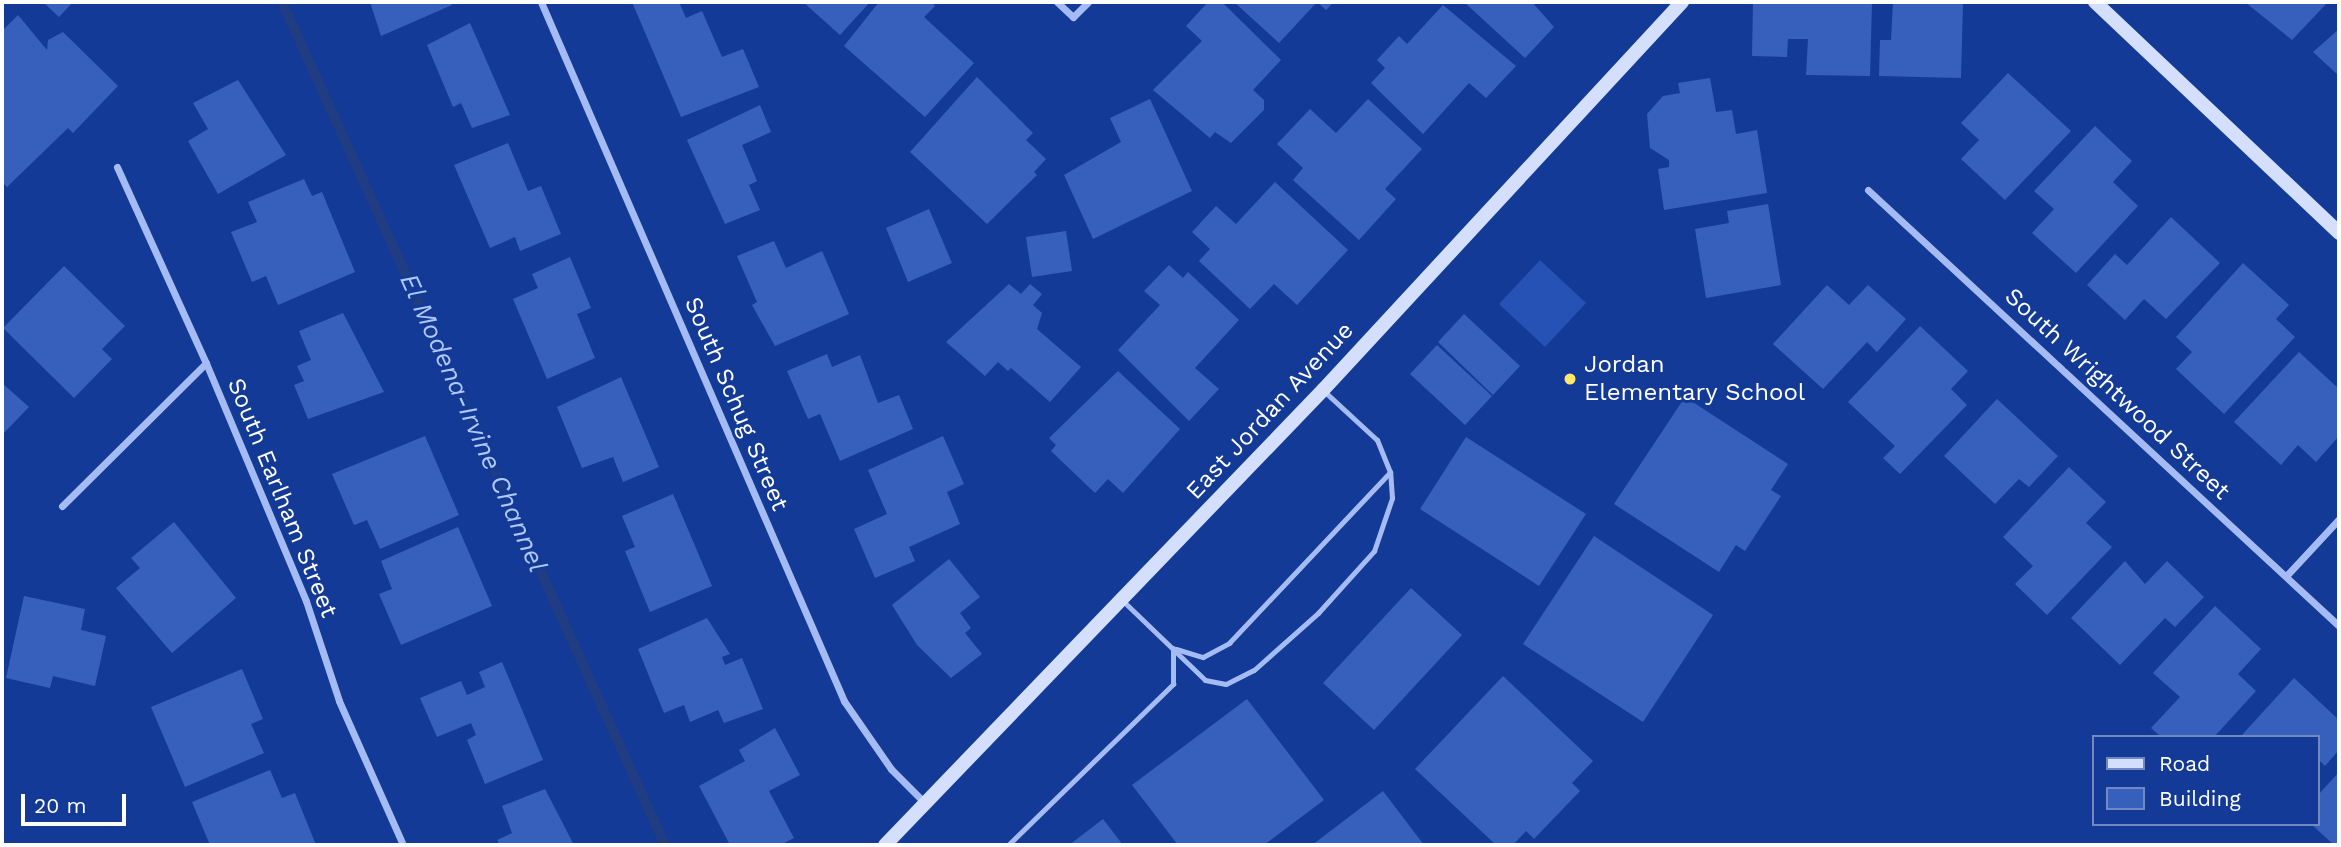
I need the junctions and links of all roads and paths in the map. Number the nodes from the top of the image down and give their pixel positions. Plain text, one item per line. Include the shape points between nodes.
1 (541, 2) edge
2 (1057, 2) edge
3 (1088, 2) edge
4 (1682, 2) edge
5 (2095, 2) edge
6 (117, 167) dead end
7 (1868, 190) dead end
8 (2339, 233) edge
9 (206, 363) junction
10 (1323, 390) junction
11 (1390, 472) junction
12 (62, 506) dead end
13 (2339, 519) edge
14 (2286, 576) junction
15 (1122, 600) junction
16 (2339, 626) edge
17 (1173, 648) junction
18 (926, 804) junction
19 (403, 845) edge
20 (885, 845) edge
21 (1008, 845) edge

1 - 18 street, South Schug Street via 844,701 891,769
2 - 3 street via 1073,17
4 - 10 street, East Jordan Avenue
5 - 8 street
6 - 9 street, South Earlham Street
7 - 14 street, South Wrightwood Street
9 - 12 street
9 - 19 street, South Earlham Street via 306,601 339,701
10 - 11 lane via 1377,440
10 - 15 street, East Jordan Avenue
11 - 17 lane via 1229,643 1203,657
11 - 17 lane via 1392,498 1374,551 1254,670 1226,684 1205,680
13 - 14 street
14 - 16 street, South Wrightwood Street
15 - 17 lane
15 - 18 street, East Jordan Avenue
17 - 21 lane via 1174,684
18 - 20 street, East Jordan Avenue

